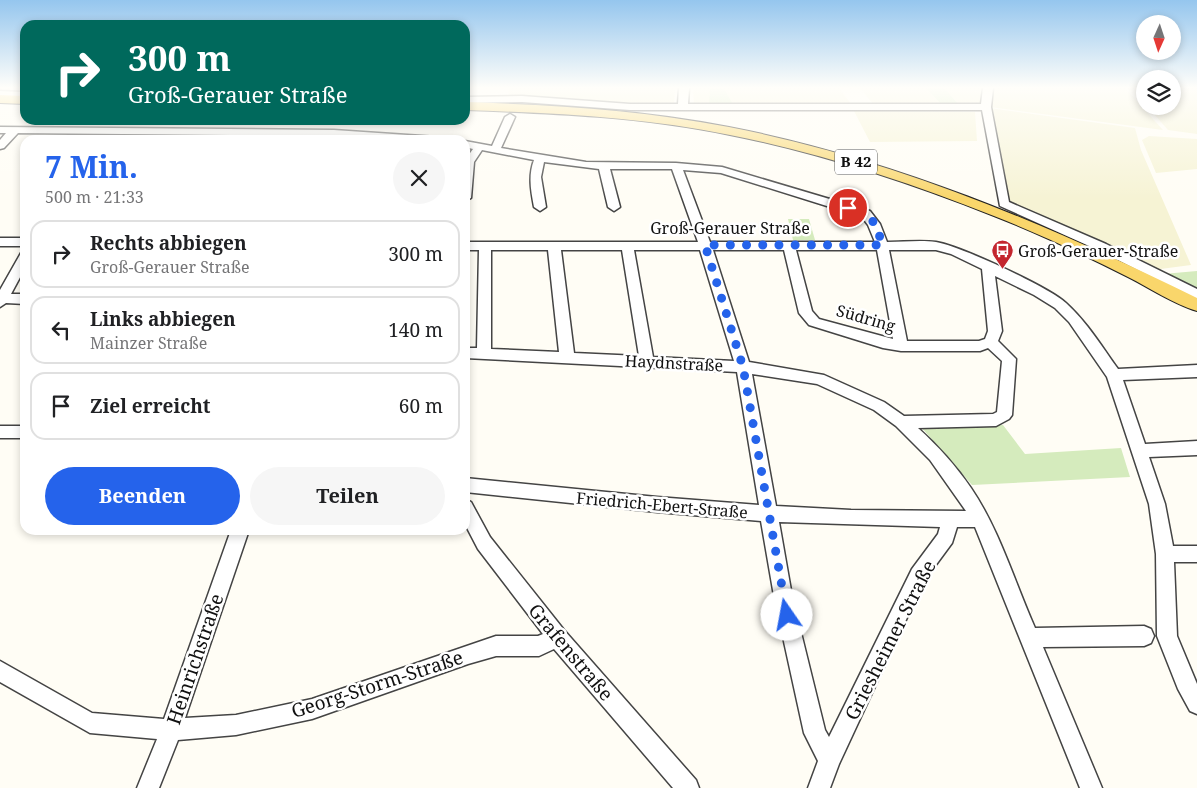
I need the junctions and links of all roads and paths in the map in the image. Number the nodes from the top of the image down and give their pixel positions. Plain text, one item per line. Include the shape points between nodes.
1 (507, 125) edge
2 (690, 125) edge
3 (989, 125) edge
4 (0, 130) edge
5 (16, 130) junction
6 (79, 135) edge
7 (470, 145) edge
8 (0, 146) edge
9 (479, 146) junction
10 (495, 150) junction
11 (470, 159) edge
12 (540, 159) junction
13 (604, 166) junction
14 (676, 166) junction
15 (540, 207) dead end
16 (614, 207) dead end
17 (0, 242) edge
18 (20, 242) edge
19 (705, 245) junction
20 (789, 245) junction
21 (883, 245) junction
22 (470, 246) edge
23 (485, 246) junction
24 (554, 246) junction
25 (627, 246) junction
26 (20, 265) edge
27 (988, 268) junction
28 (1197, 295) edge
29 (1, 299) edge
30 (20, 299) edge
31 (1197, 306) edge
32 (990, 342) junction
33 (901, 346) junction
34 (470, 353) edge
35 (484, 354) junction
36 (567, 358) junction
37 (647, 361) junction
38 (743, 367) junction
39 (1197, 371) edge
40 (1114, 374) junction
41 (902, 422) junction
42 (0, 432) edge
43 (20, 432) edge
44 (1197, 448) edge
45 (1140, 451) junction
46 (470, 486) edge
47 (770, 514) junction
48 (470, 517) edge
49 (980, 519) junction
50 (950, 520) junction
51 (238, 535) edge
52 (1166, 554) junction
53 (1197, 554) edge
54 (1144, 636) dead end
55 (557, 637) junction
56 (1029, 638) junction
57 (0, 671) edge
58 (1191, 682) edge
59 (1197, 704) edge
60 (171, 730) junction
61 (829, 760) junction
62 (148, 788) edge
63 (688, 788) edge
64 (819, 788) edge
65 (1091, 788) edge

1 - 10 street
2 - 31 main road, B 42 via 812,150 898,175 996,210 1086,250
3 - 28 street via 1004,204 1102,247
4 - 5 street
5 - 6 street
5 - 8 street
7 - 9 street
9 - 10 street
9 - 11 street
10 - 12 street
12 - 13 street
12 - 15 street via 534,175
13 - 14 street
13 - 16 street
14 - 19 street
14 - 21 street via 722,170 866,214 872,219
17 - 18 street
19 - 20 street, Groß-Gerauer Straße
19 - 25 street, Groß-Gerauer Straße
19 - 38 street
20 - 21 street, Groß-Gerauer Straße
20 - 33 street, Südring via 809,318
21 - 27 street, Groß-Gerauer Straße via 936,246 955,250
21 - 33 street
22 - 23 street, Groß-Gerauer Straße
23 - 24 street, Groß-Gerauer Straße
23 - 35 street
24 - 25 street, Groß-Gerauer Straße
24 - 36 street
25 - 37 street
26 - 29 street
27 - 32 street via 995,332
27 - 40 street, Groß-Gerauer Straße via 1060,305
29 - 30 street
32 - 33 street, Südring via 980,346
32 - 41 street via 1009,359 1004,415 996,420
34 - 35 street, Haydnstraße
35 - 36 street, Haydnstraße
36 - 37 street, Haydnstraße
37 - 38 street, Haydnstraße
38 - 41 street, Haydnstraße via 819,379 879,406
38 - 47 street
39 - 40 street
40 - 45 street, Groß-Gerauer Straße
41 - 49 street, Haydnstraße via 936,454 966,493
42 - 43 street
44 - 45 street
45 - 52 street, Groß-Gerauer Straße via 1157,504
46 - 47 street, Friedrich-Ebert-Straße via 648,505
47 - 50 street, Friedrich-Ebert-Straße
47 - 61 street via 783,596 815,733
48 - 55 street, Grafenstraße via 489,550
49 - 50 street
49 - 56 street, Haydnstraße
50 - 61 street, Griesheimer Straße via 946,537 918,575
51 - 60 street, Heinrichstraße
52 - 53 street
52 - 58 street, Groß-Gerauer Straße via 1168,636
54 - 56 street
55 - 60 street, Georg-Storm-Straße via 539,646 496,646 468,654 312,708 236,725
55 - 63 street, Grafenstraße
56 - 65 street, Haydnstraße
57 - 60 street, Georg-Storm-Straße via 90,723
58 - 59 street, Groß-Gerauer Straße
60 - 62 street, Heinrichstraße
61 - 64 street, Griesheimer Straße

